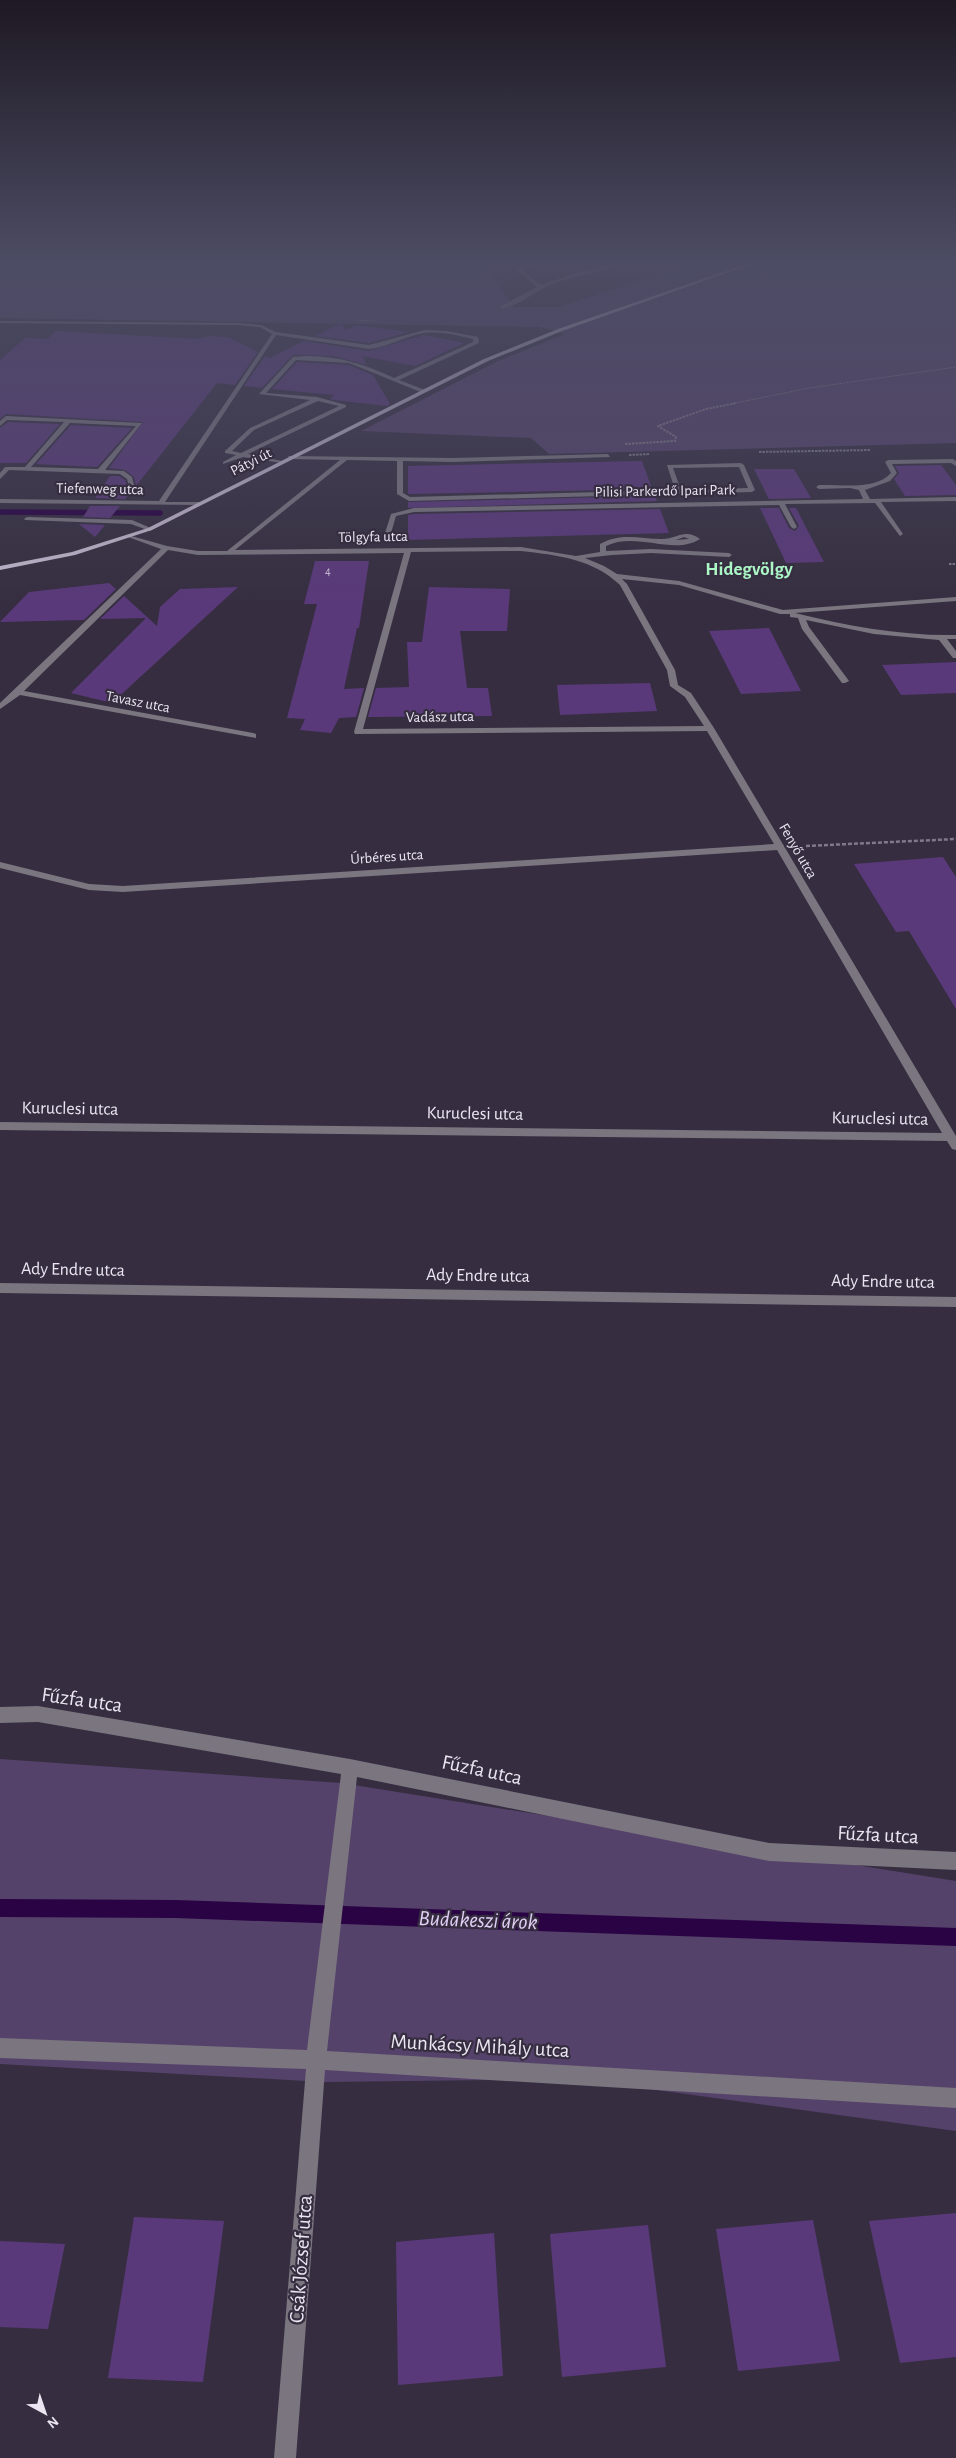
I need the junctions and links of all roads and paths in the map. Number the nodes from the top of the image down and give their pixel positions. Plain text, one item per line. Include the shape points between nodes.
1 (245, 378) edge
2 (277, 378) edge
3 (389, 378) edge
4 (399, 378) edge
5 (449, 378) edge
6 (879, 378) edge
7 (394, 380) junction
8 (423, 390) junction
9 (317, 399) junction
10 (68, 421) junction
11 (0, 424) edge
12 (878, 450) dead end
13 (750, 452) dead end
14 (243, 454) junction
15 (652, 454) dead end
16 (608, 456) junction
17 (290, 457) junction
18 (344, 459) junction
19 (400, 460) junction
20 (280, 462) junction
21 (225, 463) dead end
22 (956, 464) edge
23 (4, 468) edge
24 (26, 468) junction
25 (100, 471) junction
26 (0, 477) edge
27 (131, 485) dead end
28 (819, 486) dead end
29 (861, 489) junction
30 (678, 492) junction
31 (956, 499) edge
32 (0, 500) edge
33 (868, 500) junction
34 (876, 500) junction
35 (74, 501) junction
36 (781, 502) junction
37 (161, 503) junction
38 (200, 504) junction
39 (27, 518) dead end
40 (60, 520) junction
41 (794, 527) dead end
42 (150, 529) junction
43 (388, 533) dead end
44 (900, 534) dead end
45 (130, 536) junction
46 (664, 542) dead end
47 (166, 548) junction
48 (408, 550) junction
49 (603, 552) junction
50 (228, 553) junction
51 (729, 555) dead end
52 (574, 558) junction
53 (949, 564) dead end
54 (956, 564) edge
55 (0, 568) edge
56 (615, 576) junction
57 (956, 599) edge
58 (783, 612) junction
59 (800, 617) junction
60 (956, 637) edge
61 (941, 638) junction
62 (956, 656) edge
63 (845, 681) dead end
64 (18, 692) junction
65 (0, 707) edge
66 (710, 728) junction
67 (253, 736) dead end
68 (956, 839) edge
69 (778, 847) junction
70 (0, 865) edge
71 (0, 1126) edge
72 (953, 1141) edge
73 (0, 1288) edge
74 (956, 1302) edge
75 (0, 1715) edge
76 (350, 1766) junction
77 (956, 1861) edge
78 (0, 2048) edge
79 (316, 2060) junction
80 (956, 2098) edge
81 (286, 2458) edge

1 - 37 street
2 - 9 street via 262,394
3 - 7 street
4 - 7 street
5 - 8 main road, Pátyi út
6 - 16 path via 706,409 658,426 676,437 675,441 613,446 606,448
7 - 8 street
8 - 17 main road, Pátyi út
9 - 14 street via 252,429 227,452
9 - 14 street via 344,406
10 - 11 street via 6,418
10 - 24 street
10 - 25 street via 140,424
12 - 13 path
14 - 20 street
14 - 21 street
15 - 16 path
16 - 19 street
17 - 18 street
17 - 20 main road, Pátyi út
18 - 19 street
18 - 50 street
19 - 30 street via 400,494 409,499
20 - 38 main road, Pátyi út
22 - 29 street via 953,461 888,462 894,473 888,480
23 - 24 street
23 - 26 street
24 - 25 street
25 - 27 street via 122,472 130,478
28 - 29 street
29 - 33 street
30 - 30 street via 725,491 752,490 741,465 669,466
31 - 34 street, Pilisi Parkerdő Ipari Park
32 - 35 street, Tiefenweg utca
33 - 34 street, Pilisi Parkerdő Ipari Park
33 - 36 street, Pilisi Parkerdő Ipari Park
34 - 44 street
35 - 37 street, Tiefenweg utca
35 - 40 street
36 - 41 street
36 - 43 street, Pilisi Parkerdő Ipari Park via 414,510 393,515
37 - 38 street, Tiefenweg utca
38 - 42 main road, Pátyi út
39 - 40 street
40 - 42 street via 132,522
42 - 45 main road, Pátyi út
45 - 47 street, Tölgyfa utca
45 - 55 main road, Pátyi út via 73,554
46 - 49 street via 609,540 602,545
47 - 50 street, Tölgyfa utca
47 - 64 street
48 - 50 street, Tölgyfa utca
48 - 52 street, Tölgyfa utca via 521,549
48 - 66 street, Vadász utca via 358,732
49 - 51 street
49 - 52 street
52 - 56 street, Tölgyfa utca
53 - 54 path
56 - 58 street via 679,583
56 - 66 street, Fenyő utca via 623,584 671,670 674,686 688,695
57 - 58 street
58 - 59 street
59 - 61 street via 895,634
59 - 63 street
60 - 61 street
61 - 62 street
64 - 65 street
64 - 67 street, Tavasz utca
66 - 69 street, Fenyő utca
68 - 69 path
69 - 70 street, Úrbéres utca via 123,889 88,887
69 - 72 street, Fenyő utca
71 - 72 street, Kuruclesi utca
73 - 74 street, Ady Endre utca
75 - 76 street, Fűzfa utca via 38,1714
76 - 77 street, Fűzfa utca via 769,1852
76 - 79 street, Csák József utca
78 - 79 street, Munkácsy Mihály utca
79 - 80 street, Munkácsy Mihály utca
79 - 81 street, Csák József utca

